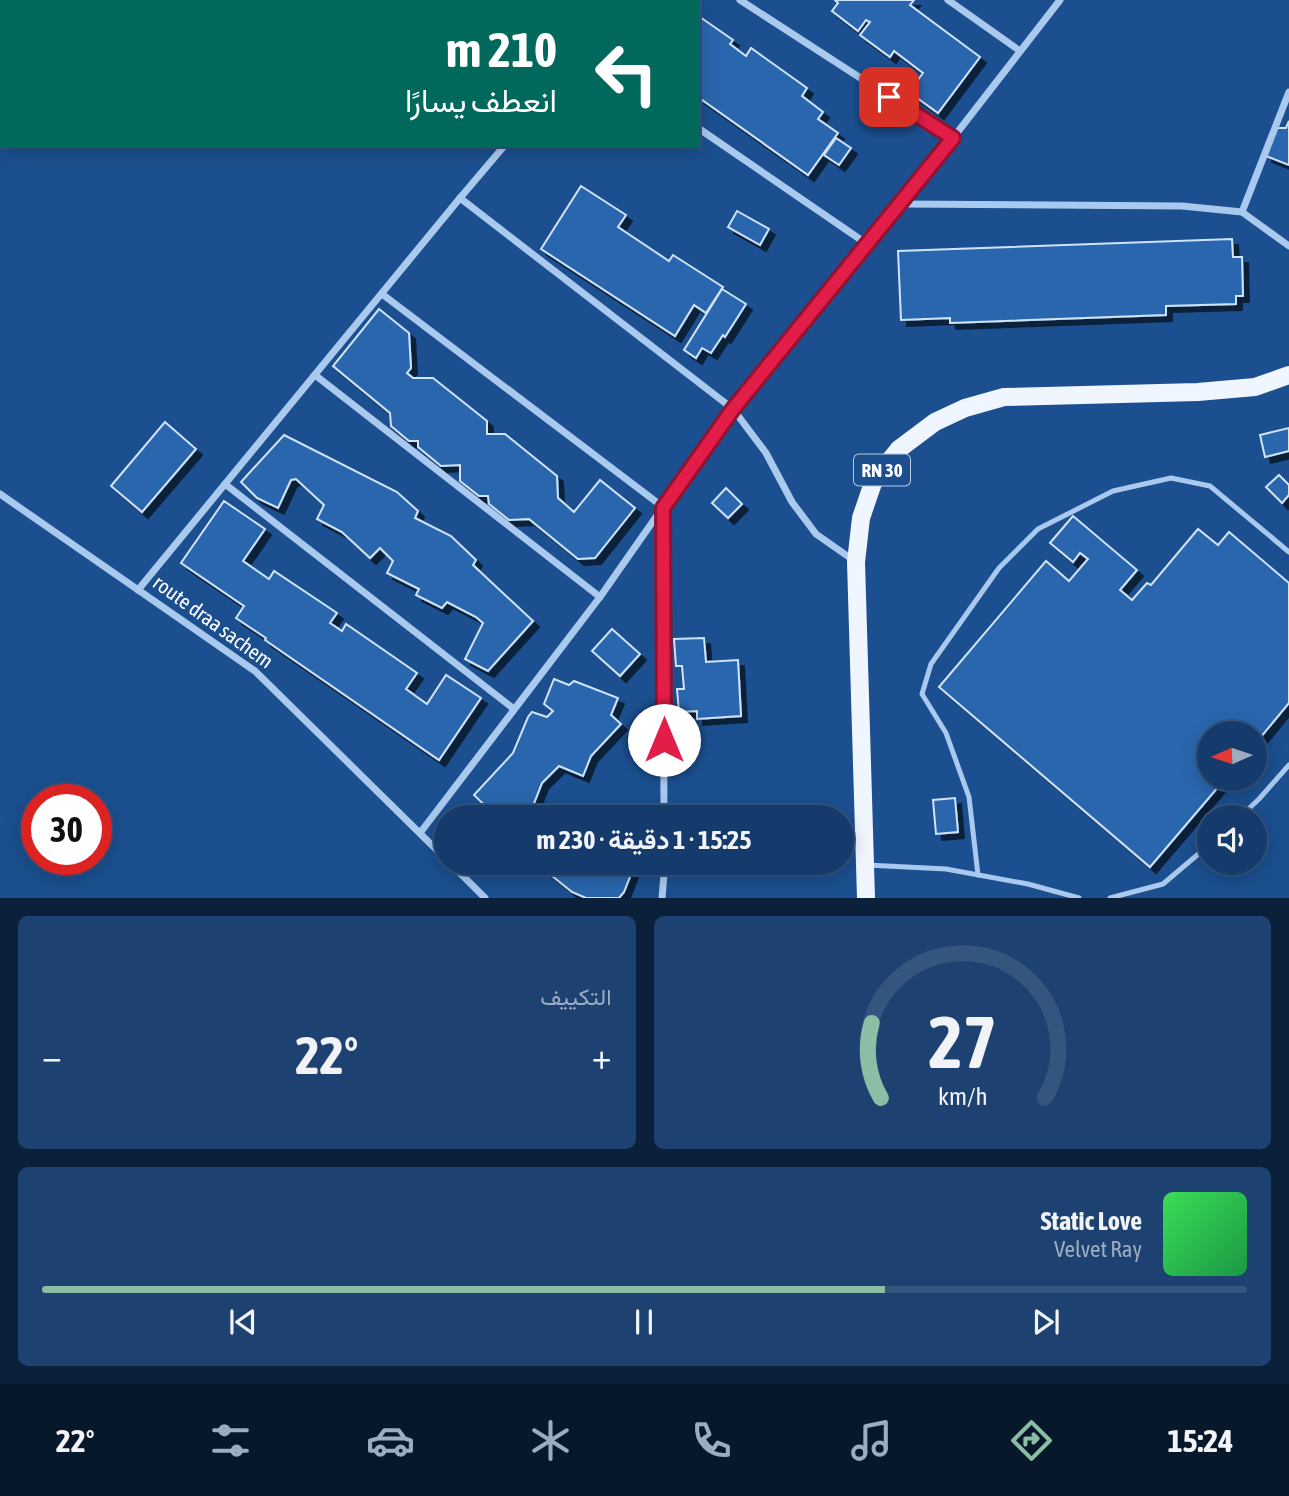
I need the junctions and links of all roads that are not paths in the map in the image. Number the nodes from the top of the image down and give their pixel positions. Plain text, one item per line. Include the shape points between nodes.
1 (740, 0) edge
2 (948, 0) edge
3 (1060, 0) edge
4 (1020, 51) junction
5 (1289, 92) edge
6 (700, 129) edge
7 (953, 138) junction
8 (503, 147) edge
9 (460, 198) junction
10 (900, 204) junction
11 (1242, 212) junction
12 (867, 244) junction
13 (1289, 246) edge
14 (382, 294) junction
15 (315, 375) junction
16 (1289, 375) edge
17 (733, 409) junction
18 (225, 485) junction
19 (0, 494) edge
20 (663, 508) junction
21 (1289, 552) edge
22 (856, 562) junction
23 (138, 590) junction
24 (600, 597) junction
25 (514, 709) junction
26 (1289, 765) edge
27 (664, 805) edge
28 (1253, 805) edge
29 (419, 833) junction
30 (434, 847) edge
31 (1197, 855) edge
32 (864, 865) junction
33 (462, 875) edge
34 (664, 875) edge
35 (978, 875) junction
36 (485, 898) edge
37 (662, 898) edge
38 (866, 898) edge
39 (1079, 898) edge
40 (1110, 898) edge

1 - 7 street
2 - 4 street
3 - 4 street
4 - 7 street
5 - 11 street
6 - 12 street
7 - 10 street
8 - 9 street
9 - 14 street
9 - 17 street
10 - 11 street via 1182,206
10 - 12 street
11 - 13 street
12 - 17 street
14 - 15 street
14 - 20 street
15 - 18 street
15 - 24 street
16 - 22 main road, RN 30 via 1255,387 1004,397 965,408 935,422 899,449 874,480 861,518
17 - 20 street
17 - 22 street via 816,534
18 - 23 street
18 - 25 street
19 - 23 street, route draa sachem
20 - 24 street
20 - 27 street
21 - 35 lane via 1210,486 1171,478 1113,491 1038,528 1018,548 931,664 922,694 946,733 969,797
22 - 32 main road, RN 30
23 - 29 street, route draa sachem via 255,671
24 - 25 street
25 - 29 street
26 - 28 lane
29 - 30 street, route draa sachem
31 - 40 lane via 1163,884
32 - 35 lane
32 - 38 main road, RN 30
33 - 36 street, route draa sachem
34 - 37 street
35 - 39 lane

